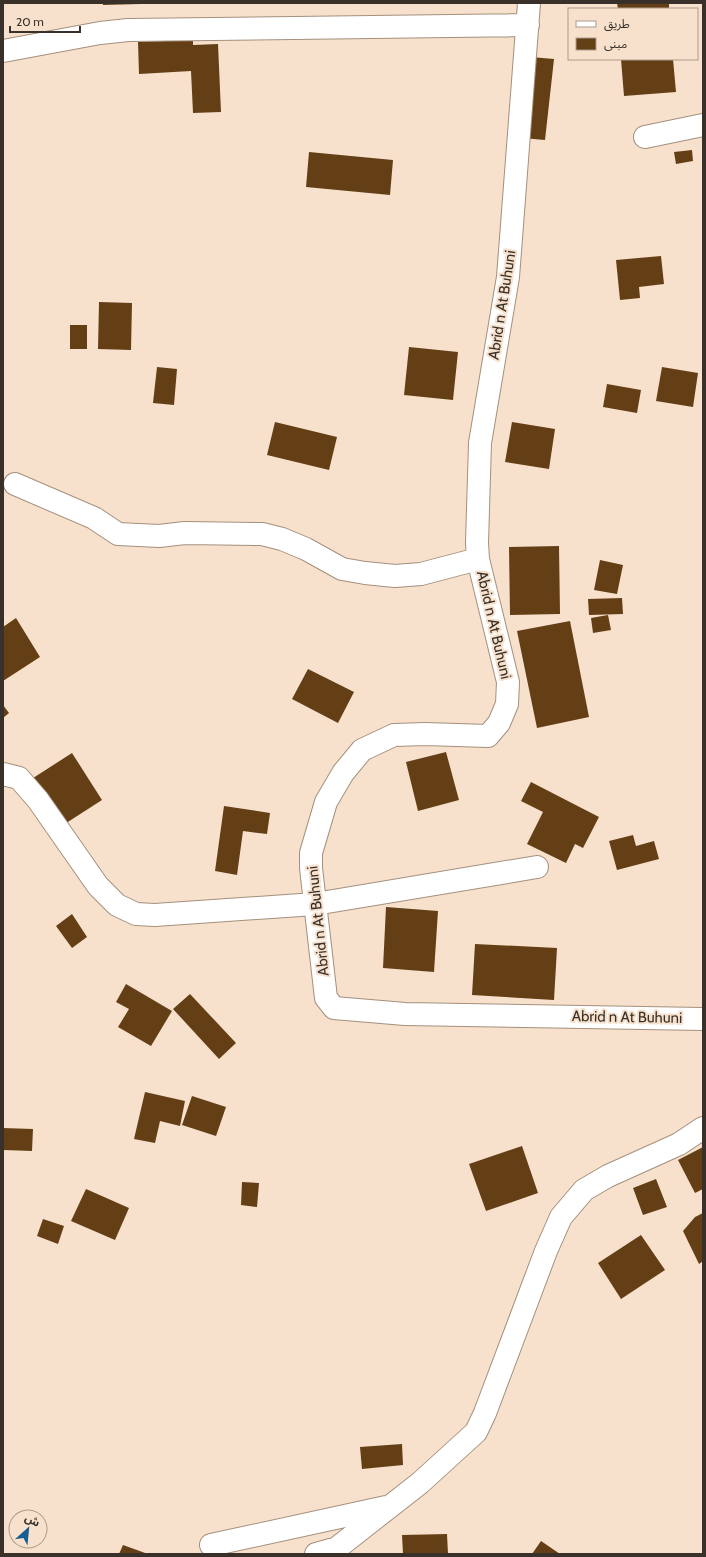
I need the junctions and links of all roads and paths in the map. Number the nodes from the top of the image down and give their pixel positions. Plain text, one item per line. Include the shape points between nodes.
1 (530, 3) edge
2 (528, 25) junction
3 (3, 51) edge
4 (703, 125) edge
5 (645, 137) dead end
6 (15, 484) dead end
7 (478, 559) junction
8 (3, 774) edge
9 (538, 867) dead end
10 (315, 904) junction
11 (703, 1019) edge
12 (703, 1128) edge
13 (391, 1506) junction
14 (211, 1544) dead end
15 (316, 1554) edge

1 - 2 street, Abrid n At Buhuni
2 - 3 street via 128,30
2 - 7 street, Abrid n At Buhuni via 508,277 480,443
4 - 5 street
6 - 7 street via 94,518 118,534 262,534 300,546 342,569 395,576 421,574
7 - 10 street, Abrid n At Buhuni via 508,682 507,704 499,723 488,736 394,735 362,750 343,773 326,802 312,853
8 - 10 street via 19,778 38,800 98,886 117,905 136,914
9 - 10 street
10 - 11 street, Abrid n At Buhuni via 326,998 334,1008 405,1014
12 - 13 street via 679,1144 608,1176 584,1190 565,1212 546,1251 476,1432
13 - 14 street
13 - 15 street via 337,1548

